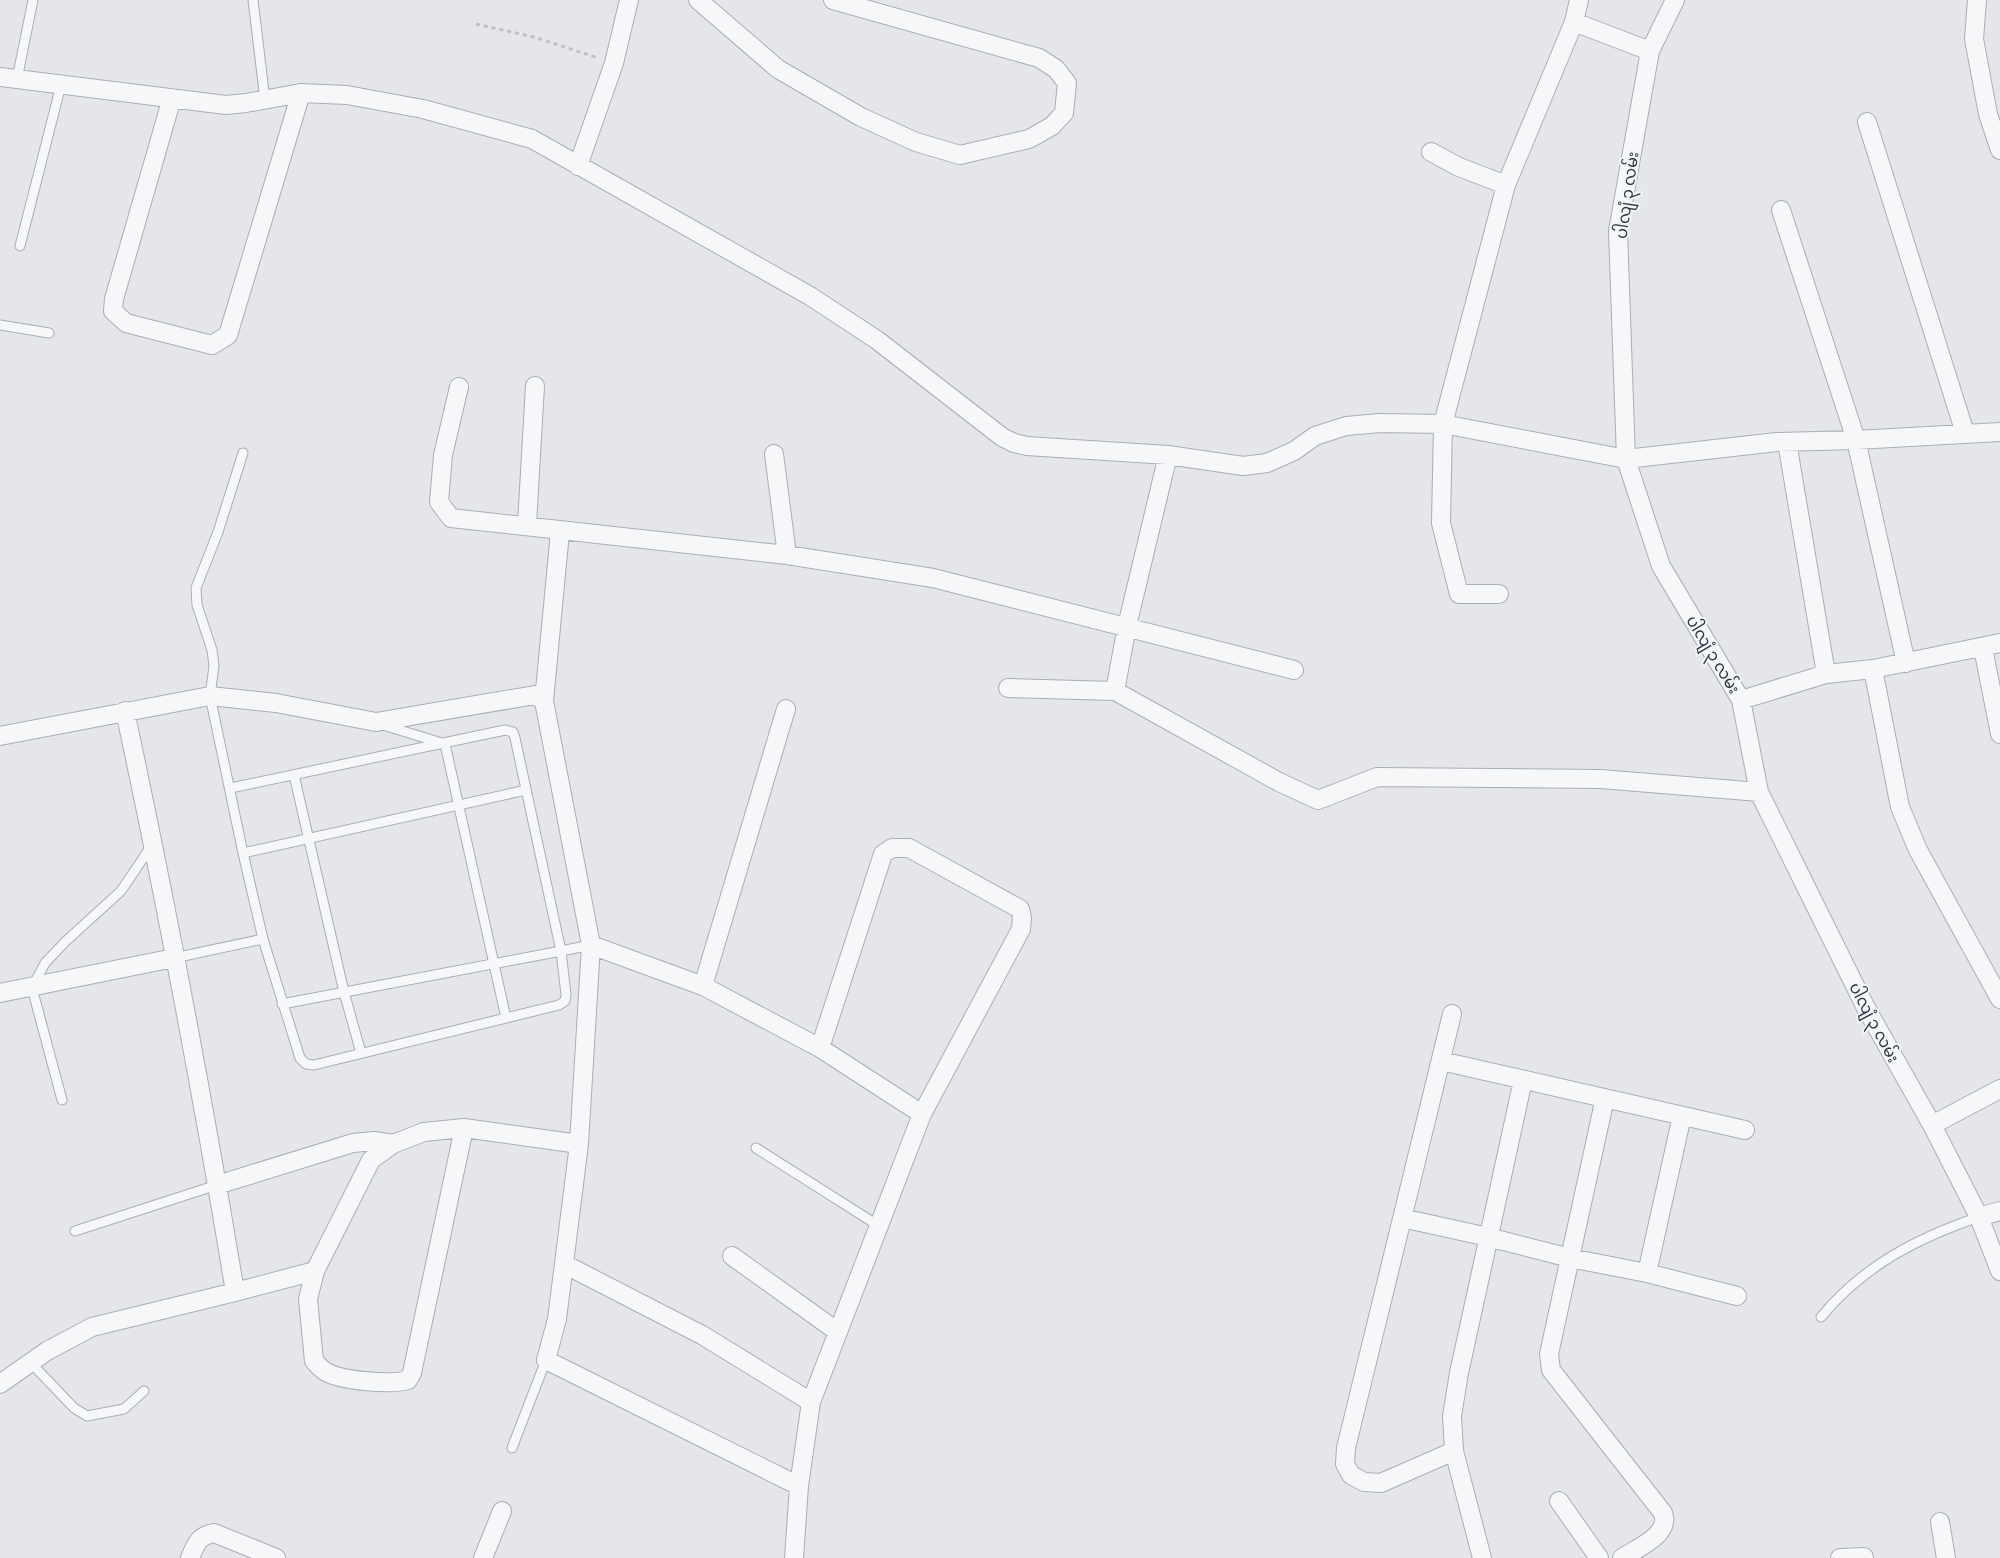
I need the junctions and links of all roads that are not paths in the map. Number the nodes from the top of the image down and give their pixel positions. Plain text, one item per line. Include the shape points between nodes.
1 (33, 0) edge
2 (253, 0) edge
3 (630, 0) edge
4 (698, 0) edge
5 (833, 0) edge
6 (1578, 0) edge
7 (1675, 0) edge
8 (1977, 0) edge
9 (1574, 22) junction
10 (1650, 51) junction
11 (8, 78) edge
12 (60, 85) junction
13 (301, 93) junction
14 (172, 98) junction
15 (265, 100) junction
16 (1867, 122) dead end
17 (2000, 150) edge
18 (1430, 152) dead end
19 (578, 166) junction
20 (1506, 184) junction
21 (1781, 210) dead end
22 (20, 246) dead end
23 (0, 325) edge
24 (49, 333) dead end
25 (534, 386) dead end
26 (460, 387) dead end
27 (1443, 424) junction
28 (2000, 432) edge
29 (1965, 433) junction
30 (1856, 440) junction
31 (1787, 442) junction
32 (243, 453) dead end
33 (774, 454) dead end
34 (1168, 456) junction
35 (1626, 459) junction
36 (527, 524) junction
37 (560, 532) junction
38 (787, 555) junction
39 (1499, 594) dead end
40 (1127, 626) junction
41 (2000, 643) edge
42 (1983, 648) junction
43 (1906, 663) junction
44 (1873, 669) junction
45 (1294, 670) dead end
46 (1826, 674) junction
47 (1008, 688) dead end
48 (1115, 691) junction
49 (210, 696) junction
50 (1741, 700) junction
51 (544, 701) junction
52 (786, 709) dead end
53 (125, 711) junction
54 (376, 722) junction
55 (2000, 734) edge
56 (0, 736) edge
57 (445, 744) junction
58 (294, 775) junction
59 (230, 788) junction
60 (526, 790) junction
61 (1759, 792) junction
62 (459, 806) junction
63 (310, 839) junction
64 (153, 843) junction
65 (243, 854) junction
66 (263, 939) junction
67 (591, 945) junction
68 (562, 951) junction
69 (174, 958) junction
70 (494, 964) junction
71 (703, 986) junction
72 (32, 988) junction
73 (344, 992) junction
74 (0, 993) edge
75 (2000, 1000) edge
76 (282, 1004) junction
77 (1452, 1014) dead end
78 (506, 1018) junction
79 (820, 1048) junction
80 (361, 1053) junction
81 (1440, 1061) junction
82 (1523, 1080) junction
83 (2000, 1089) edge
84 (1605, 1098) junction
85 (62, 1100) dead end
86 (922, 1114) junction
87 (1682, 1116) junction
88 (1932, 1125) junction
89 (464, 1128) junction
90 (1745, 1130) dead end
91 (392, 1144) junction
92 (579, 1144) junction
93 (756, 1148) dead end
94 (218, 1185) junction
95 (2000, 1211) edge
96 (1979, 1217) junction
97 (1402, 1218) junction
98 (879, 1226) junction
99 (75, 1231) dead end
100 (1488, 1237) junction
101 (732, 1256) dead end
102 (1570, 1258) junction
103 (564, 1264) junction
104 (315, 1271) junction
105 (2000, 1271) edge
106 (1647, 1273) junction
107 (235, 1292) junction
108 (1737, 1296) dead end
109 (1821, 1317) dead end
110 (838, 1332) junction
111 (546, 1360) junction
112 (31, 1363) junction
113 (0, 1384) edge
114 (144, 1391) dead end
115 (811, 1402) junction
116 (512, 1448) dead end
117 (1454, 1451) junction
118 (799, 1486) junction
119 (1559, 1501) dead end
120 (502, 1512) dead end
121 (1940, 1522) dead end
122 (190, 1558) edge
123 (276, 1558) edge
124 (483, 1558) edge
125 (794, 1558) edge
126 (1482, 1558) edge
127 (1600, 1558) edge
128 (1622, 1558) edge
129 (1840, 1558) edge
130 (1864, 1558) edge
131 (1946, 1558) edge

1 - 11 lane
2 - 15 lane
3 - 19 street via 614,63
4 - 5 street via 778,69 861,117 916,142 960,155 977,152 1029,138 1052,126 1064,114 1067,83 1056,69 1039,58
6 - 9 street
7 - 10 street, ပါလျံ ၃ လမ်း
8 - 17 street via 1974,40 1988,114
9 - 10 street
9 - 20 street
10 - 35 street, ပါလျံ ၃ လမ်း via 1618,231
11 - 12 street
12 - 14 street
12 - 22 lane
13 - 14 street via 228,336 212,345 126,322 113,311
13 - 15 street
13 - 19 street via 347,95 423,109 532,139
14 - 15 street via 226,105
16 - 29 street
18 - 20 street via 1460,168
19 - 34 street via 810,296 876,340 1014,443
20 - 27 street
21 - 30 street
23 - 24 lane
25 - 36 street
26 - 36 street via 443,456 439,502 451,518
27 - 34 street via 1346,426 1315,436 1294,451 1267,462 1243,466
27 - 35 street
27 - 39 street via 1441,523 1459,594
28 - 29 street
29 - 30 street
30 - 31 street
30 - 43 street
31 - 35 street
31 - 46 street
32 - 49 lane via 196,588 197,605 214,666
33 - 38 street
34 - 40 street
35 - 50 street, ပါလျံ ၃ လမ်း via 1661,566
36 - 37 street
37 - 38 street
37 - 51 street
38 - 40 street via 933,578
40 - 45 street
40 - 48 street
41 - 42 street
42 - 43 street
42 - 55 street
43 - 44 street
44 - 46 street
44 - 75 street via 1900,807 1918,850
46 - 50 street
47 - 48 street
48 - 61 street via 1279,782 1318,800 1377,776 1601,780
49 - 53 street
49 - 54 street via 276,702
49 - 59 lane
50 - 61 street, ပါလျံ ၃ လမ်း
51 - 54 street via 535,695
51 - 67 street
52 - 71 street
53 - 56 street
53 - 64 street
54 - 57 lane
57 - 58 lane
57 - 60 lane via 505,730 513,732
57 - 62 lane
58 - 59 lane
58 - 63 lane
59 - 65 lane
60 - 62 lane
60 - 68 lane
61 - 88 street, ပါလျံ ၃ လမ်း via 1866,1008
62 - 63 lane
62 - 70 lane
63 - 65 lane
63 - 73 lane
64 - 69 street
64 - 72 lane via 121,892 46,962
65 - 66 lane
66 - 69 lane
66 - 76 lane
67 - 68 lane
67 - 71 street
67 - 92 street
68 - 70 lane
68 - 78 lane via 566,995 563,1004
69 - 72 street
69 - 94 street
70 - 73 lane
70 - 78 lane
71 - 79 street
72 - 74 street
72 - 85 lane
73 - 76 lane
73 - 80 lane
76 - 80 lane via 300,1058 306,1064 314,1065
77 - 81 street
78 - 80 lane
79 - 86 street
79 - 86 street via 883,854 892,848 909,848 1020,909 1021,929
81 - 82 street
81 - 97 street
82 - 84 street
82 - 100 street
83 - 88 street
84 - 87 street
84 - 102 street
86 - 98 street
87 - 90 street
87 - 106 street
88 - 96 street, ပါလျံ ၃ လမ်း
89 - 91 street via 424,1132
89 - 92 street
89 - 104 street via 408,1380 399,1383 343,1377 325,1372 314,1361 308,1299
91 - 94 street via 374,1141 353,1143
91 - 104 street via 371,1160
92 - 103 street
93 - 98 lane
94 - 99 lane
94 - 107 street
95 - 96 street
96 - 105 street, ပါလျံ ၃ လမ်း
96 - 109 lane via 1940,1230 1889,1257 1842,1292
97 - 100 street
97 - 117 street via 1346,1448 1345,1464 1351,1475 1364,1482 1381,1483
98 - 110 street
100 - 102 street
100 - 117 street via 1452,1416
101 - 110 street
102 - 106 street
102 - 128 street via 1549,1354 1551,1370 1666,1520 1661,1533
103 - 111 street via 557,1319
103 - 115 street via 702,1335
104 - 107 street
106 - 108 street
107 - 112 street via 92,1327
110 - 115 street
111 - 116 lane
111 - 118 street
112 - 113 street
112 - 114 lane via 74,1408 88,1416 124,1409
115 - 118 street
117 - 126 street
118 - 125 street
119 - 127 street
120 - 124 street
121 - 131 street
122 - 123 street via 203,1535 214,1533
129 - 130 street

